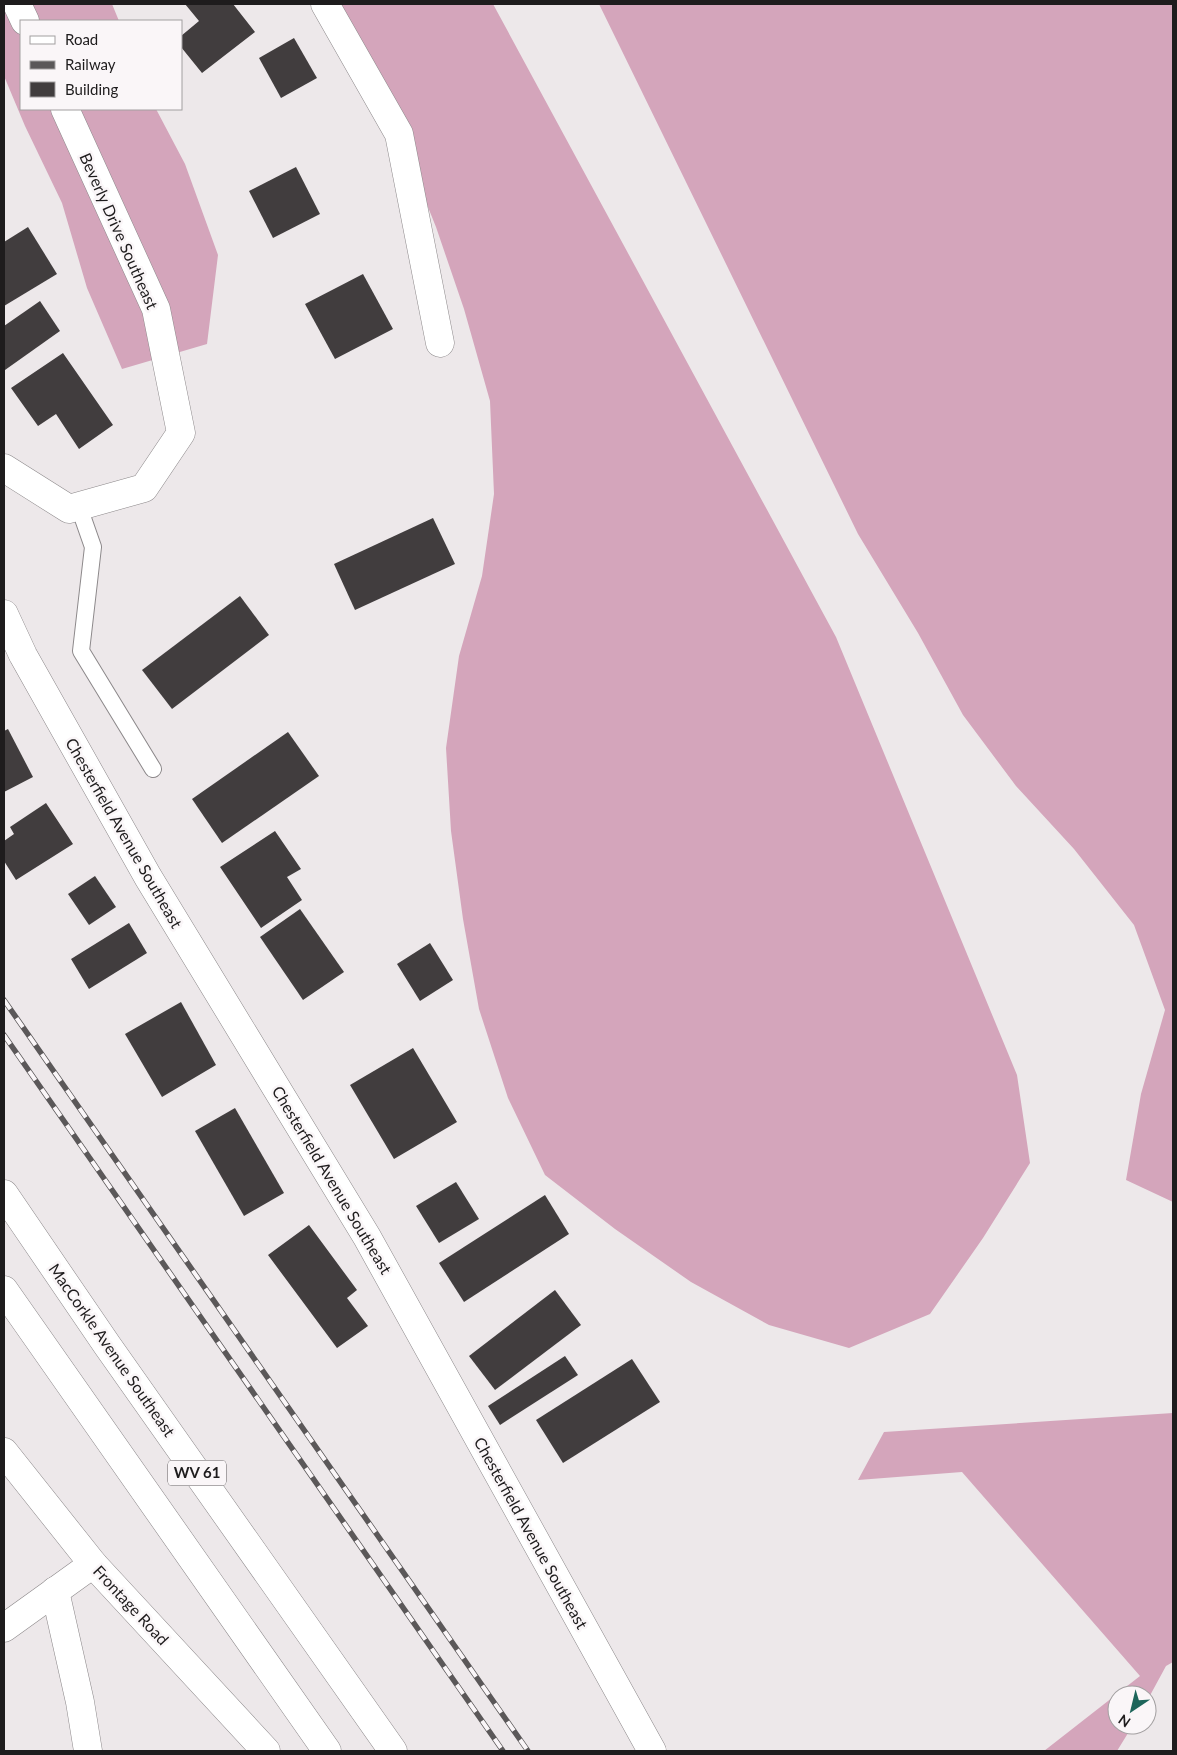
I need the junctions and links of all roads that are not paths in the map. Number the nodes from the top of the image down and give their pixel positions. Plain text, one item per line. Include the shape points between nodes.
1 (17, 4) edge
2 (324, 4) edge
3 (25, 20) edge
4 (65, 110) edge
5 (440, 343) dead end
6 (4, 468) edge
7 (78, 507) junction
8 (4, 614) edge
9 (153, 769) dead end
10 (4, 1194) edge
11 (4, 1290) edge
12 (4, 1452) edge
13 (93, 1564) junction
14 (56, 1591) junction
15 (4, 1628) edge
16 (88, 1751) edge
17 (266, 1751) edge
18 (327, 1751) edge
19 (393, 1751) edge
20 (652, 1751) edge

1 - 3 street
2 - 5 street via 399,134
4 - 7 street, Beverly Drive Southeast via 156,309 181,433 144,488
6 - 7 street via 69,509
7 - 9 lane via 93,547 81,651
8 - 20 street, Chesterfield Avenue Southeast via 24,656 148,877 367,1237
10 - 19 street, MacCorkle Avenue Southeast / WV 61
11 - 18 street, WV 61
12 - 13 street, Frontage Road
13 - 14 street
13 - 17 street, Frontage Road
14 - 15 street
14 - 16 street

